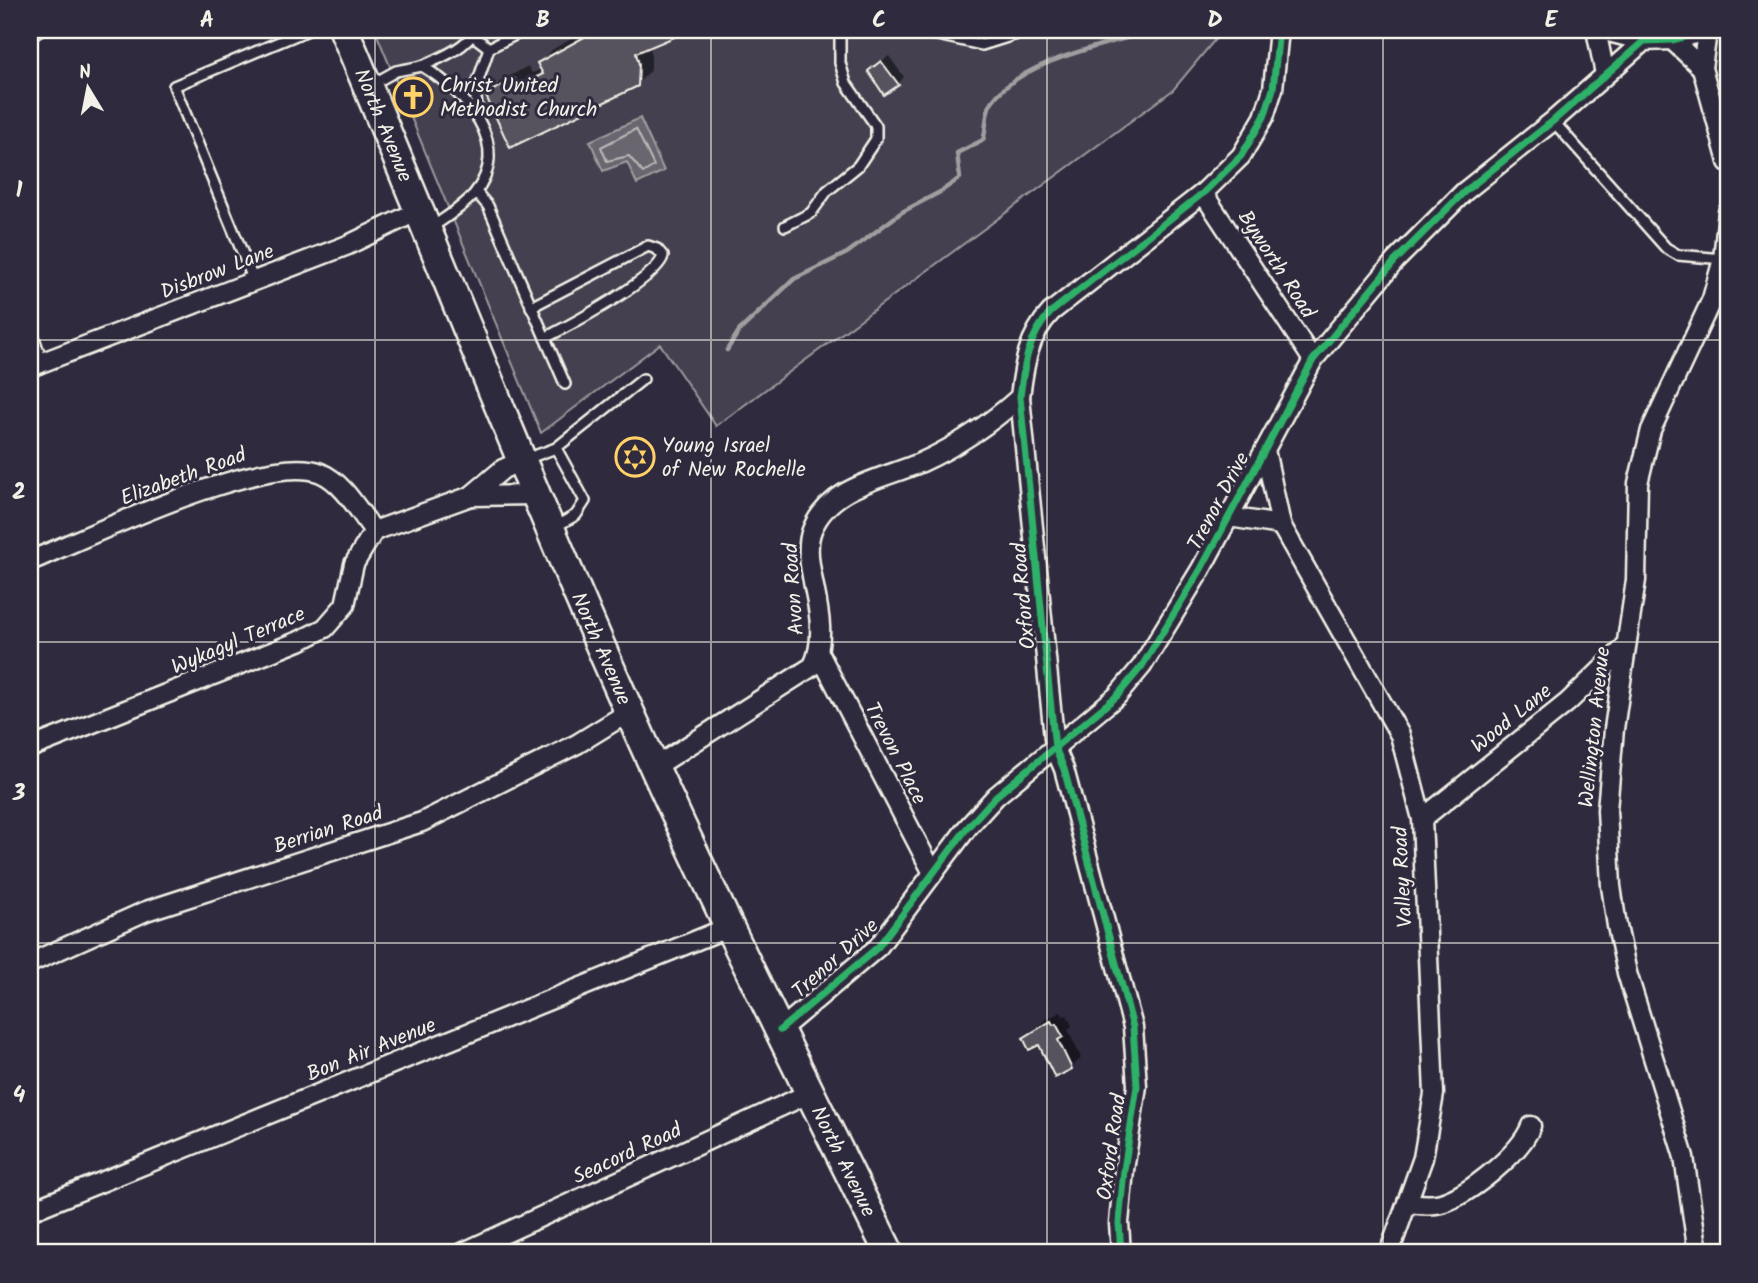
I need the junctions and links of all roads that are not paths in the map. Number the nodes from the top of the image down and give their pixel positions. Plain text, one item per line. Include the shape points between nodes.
1 (41, 30) edge
2 (308, 30) edge
3 (344, 30) edge
4 (525, 30) edge
5 (840, 30) edge
6 (915, 30) edge
7 (1030, 30) edge
8 (1279, 30) edge
9 (1598, 30) edge
10 (1709, 31) edge
11 (473, 33) edge
12 (30, 37) edge
13 (1672, 40) junction
14 (1644, 41) junction
15 (489, 48) junction
16 (422, 66) junction
17 (1702, 68) junction
18 (1605, 74) junction
19 (368, 86) junction
20 (478, 115) junction
21 (1553, 121) junction
22 (1728, 162) edge
23 (476, 192) junction
24 (1203, 193) junction
25 (1728, 212) edge
26 (422, 221) junction
27 (785, 226) dead end
28 (1726, 261) edge
29 (254, 281) junction
30 (1720, 297) edge
31 (531, 307) junction
32 (545, 338) junction
33 (30, 340) edge
34 (1313, 360) junction
35 (34, 365) edge
36 (643, 379) dead end
37 (565, 384) dead end
38 (1020, 397) junction
39 (556, 448) junction
40 (1265, 450) junction
41 (521, 461) junction
42 (536, 495) junction
43 (471, 496) junction
44 (1229, 517) junction
45 (1281, 525) junction
46 (552, 528) junction
47 (374, 531) junction
48 (30, 561) edge
49 (1625, 647) junction
50 (819, 653) junction
51 (629, 712) junction
52 (30, 748) edge
53 (1055, 748) junction
54 (655, 767) junction
55 (1422, 819) junction
56 (933, 873) junction
57 (729, 927) junction
58 (30, 963) edge
59 (780, 1030) junction
60 (810, 1093) junction
61 (1531, 1126) dead end
62 (1409, 1203) junction
63 (30, 1211) edge
64 (462, 1253) edge
65 (889, 1253) edge
66 (1121, 1253) edge
67 (1389, 1253) edge
68 (1698, 1253) edge

1 - 12 lane
2 - 29 lane via 174,86
3 - 19 main road, North Avenue
4 - 15 lane
5 - 27 lane via 840,63 846,83 876,127 876,139 858,166 827,191 811,213
6 - 7 lane via 982,45
8 - 24 street, Oxford Road via 1265,117 1241,156
9 - 14 street
9 - 18 street
10 - 13 street
10 - 17 street
11 - 15 lane
11 - 16 lane via 447,55
13 - 14 street
13 - 17 street
14 - 18 street, Trenor Drive
15 - 20 lane via 475,90
16 - 19 lane via 396,71
16 - 20 lane via 456,90
17 - 22 street
18 - 21 street, Trenor Drive
19 - 26 main road, North Avenue
20 - 23 lane via 486,137 488,165
21 - 28 lane via 1666,248 1678,255
21 - 34 street, Trenor Drive via 1428,225
23 - 26 lane
23 - 31 lane via 488,206
24 - 34 street, Byworth Road
24 - 38 street, Oxford Road via 1041,323 1025,355
25 - 28 street, Wellington Avenue
26 - 29 street, Disbrow Lane
26 - 41 main road, North Avenue
28 - 30 street, Wellington Avenue
29 - 35 street, Disbrow Lane
30 - 49 street, Wellington Avenue via 1651,430 1638,483 1636,580
31 - 32 lane
31 - 32 lane via 648,246 663,256 648,274 614,298
32 - 37 lane
33 - 35 street
34 - 40 street, Trenor Drive
36 - 39 lane
38 - 50 street, Avon Road via 946,449 847,491 828,505 811,532 821,624
38 - 53 street, Oxford Road
39 - 41 lane
39 - 46 lane via 585,501 576,515
40 - 44 street, Trenor Drive
40 - 45 street, Valley Road
41 - 42 main road, North Avenue
41 - 43 street via 503,468
42 - 43 street
42 - 46 main road, North Avenue
43 - 47 street
44 - 45 street
44 - 53 street, Trenor Drive via 1142,666 1117,696
45 - 55 street, Valley Road via 1400,735
46 - 51 main road, North Avenue
47 - 48 street, Elizabeth Road via 355,503 324,474 285,467 222,483
47 - 52 street, Wykagyl Terrace via 354,564 345,605 325,628
49 - 55 street, Wood Lane via 1568,702
49 - 68 street, Wellington Avenue via 1608,790 1611,886 1628,973 1684,1157
50 - 54 street, Avon Road via 806,673
50 - 56 street, Trevon Place
51 - 54 main road, North Avenue
51 - 58 street, Berrian Road via 577,744 422,822 146,911
53 - 56 street, Trenor Drive via 996,796
53 - 66 street, Oxford Road via 1133,1027 1137,1086 1124,1170
54 - 57 main road, North Avenue
55 - 62 street, Valley Road via 1434,1094 1423,1158
56 - 59 street, Trenor Drive via 878,947
57 - 59 main road, North Avenue
57 - 63 street, Bon Air Avenue
59 - 60 main road, North Avenue
60 - 64 street, Seacord Road
60 - 65 main road, North Avenue
61 - 62 street via 1526,1139 1497,1168 1450,1200 1437,1205
62 - 67 street, Valley Road

